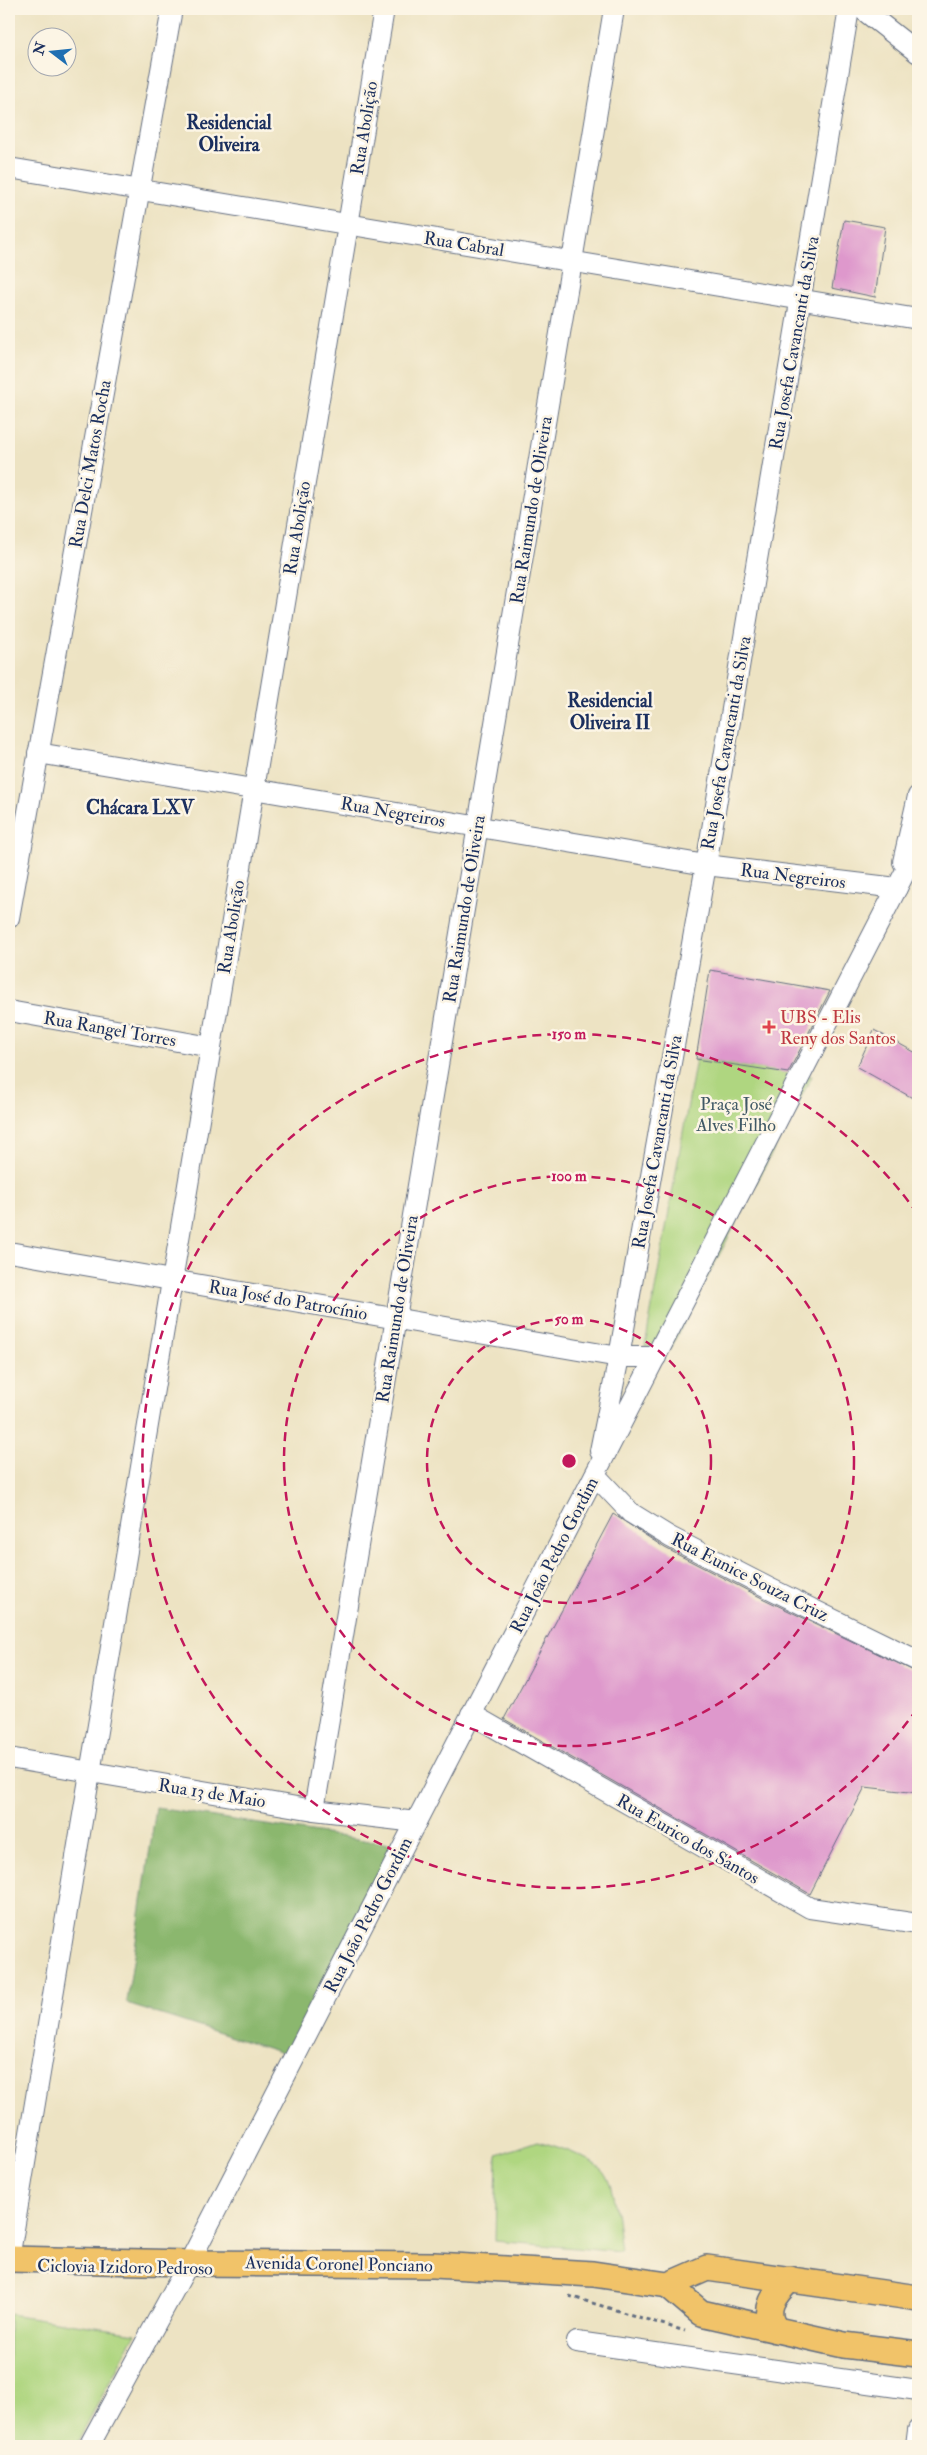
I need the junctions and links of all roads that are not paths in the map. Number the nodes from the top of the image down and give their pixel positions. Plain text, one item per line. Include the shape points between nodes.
1 (172, 9) edge
2 (384, 9) edge
3 (614, 9) edge
4 (849, 9) edge
5 (862, 9) edge
6 (918, 53) edge
7 (9, 168) edge
8 (139, 190) junction
9 (348, 224) junction
10 (572, 262) junction
11 (801, 300) junction
12 (918, 319) edge
13 (38, 753) junction
14 (254, 789) junction
15 (918, 796) edge
16 (478, 827) junction
17 (918, 847) edge
18 (706, 865) junction
19 (897, 888) junction
20 (9, 918) edge
21 (9, 1011) edge
22 (211, 1046) junction
23 (9, 1252) edge
24 (172, 1280) junction
25 (396, 1318) junction
26 (619, 1357) junction
27 (656, 1357) junction
28 (595, 1475) junction
29 (918, 1661) edge
30 (472, 1714) junction
31 (9, 1758) edge
32 (90, 1772) junction
33 (314, 1810) junction
34 (416, 1822) junction
35 (918, 1924) edge
36 (9, 2259) edge
37 (189, 2263) junction
38 (790, 2279) junction
39 (668, 2285) junction
40 (918, 2298) edge
41 (776, 2330) junction
42 (577, 2342) dead end
43 (915, 2360) edge
44 (918, 2390) edge
45 (918, 2430) edge
46 (90, 2446) edge
47 (916, 2446) edge

1 - 8 street, Rua Delci Matos Rocha
2 - 9 street, Rua Abolição
3 - 10 street, Rua Raimundo de Oliveira
4 - 11 street, Rua Josefa Cavancanti da Silva
5 - 6 street
7 - 8 street, Rua Cabral
8 - 9 street, Rua Cabral
8 - 13 street, Rua Delci Matos Rocha
9 - 10 street, Rua Cabral
9 - 14 street, Rua Abolição
10 - 11 street, Rua Cabral
10 - 16 street, Rua Raimundo de Oliveira
11 - 12 street, Rua Cabral
11 - 18 street, Rua Josefa Cavancanti da Silva
13 - 14 street, Rua Negreiros
13 - 20 street, Rua Delci Matos Rocha
14 - 16 street, Rua Negreiros
14 - 22 street, Rua Abolição
15 - 19 street
16 - 18 street, Rua Negreiros
16 - 25 street, Rua Raimundo de Oliveira
17 - 19 street, Rua João Pedro Gordim
18 - 19 street, Rua Negreiros
18 - 26 street, Rua Josefa Cavancanti da Silva
19 - 27 street, Rua João Pedro Gordim
21 - 22 street, Rua Rangel Torres
22 - 24 street, Rua Abolição
23 - 24 street, Rua José do Patrocínio
24 - 25 street, Rua José do Patrocínio
24 - 32 street, Rua Abolição
25 - 26 street, Rua José do Patrocínio
25 - 33 street, Rua Raimundo de Oliveira
26 - 27 street, Rua José do Patrocínio
26 - 28 street, Rua Josefa Cavancanti da Silva
27 - 28 street, Rua João Pedro Gordim
28 - 29 street, Rua Eunice Souza Cruz via 631,1513 670,1537
28 - 30 street, Rua João Pedro Gordim
30 - 34 street, Rua João Pedro Gordim
30 - 35 street, Rua Eurico dos Santos via 810,1908
31 - 32 street, Rua 13 de Maio
32 - 33 street, Rua 13 de Maio
32 - 36 street, Rua Abolição
33 - 34 street, Rua 13 de Maio
34 - 37 street, Rua João Pedro Gordim
36 - 37 main road, Avenida Coronel Ponciano
37 - 39 main road, Avenida Coronel Ponciano via 434,2265 593,2274
37 - 46 street, Rua João Pedro Gordim
38 - 39 main road via 707,2268
38 - 40 main road
38 - 41 main road via 776,2293 770,2306 770,2321
39 - 41 main road via 701,2314
41 - 43 main road
42 - 44 street
45 - 47 street

